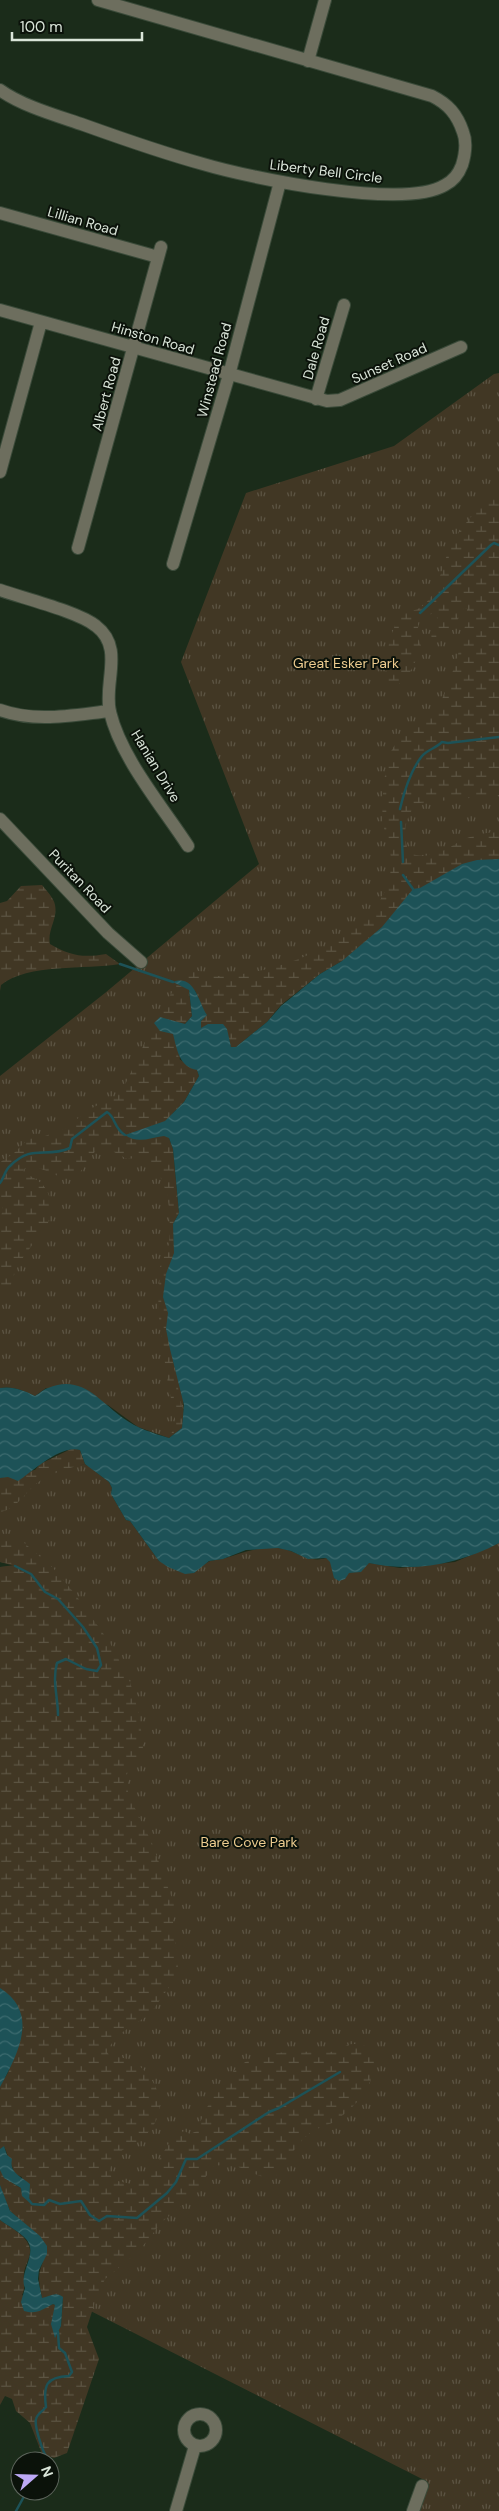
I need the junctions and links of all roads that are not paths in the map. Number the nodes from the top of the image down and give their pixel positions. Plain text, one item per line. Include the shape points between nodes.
1 (98, 0) edge
2 (325, 0) edge
3 (308, 61) junction
4 (0, 90) edge
5 (280, 182) junction
6 (0, 213) edge
7 (160, 252) joint
8 (344, 305) dead end
9 (0, 310) edge
10 (41, 322) junction
11 (462, 347) dead end
12 (134, 348) junction
13 (229, 374) junction
14 (321, 400) junction
15 (0, 472) edge
16 (78, 548) dead end
17 (172, 564) dead end
18 (0, 590) edge
19 (0, 710) edge
20 (110, 711) junction
21 (0, 819) edge
22 (188, 846) dead end
23 (141, 962) dead end
24 (195, 2446) dead end
25 (422, 2486) dead end
26 (176, 2511) edge
27 (413, 2511) edge

1 - 3 street, Liberty Bell Circle
2 - 3 street
3 - 5 street, Liberty Bell Circle via 416,90 440,100 449,107 464,134 464,158 460,171 445,185 418,192 360,192
4 - 5 street, Liberty Bell Circle via 50,112 161,151
5 - 13 street, Winstead Road
6 - 7 street, Lillian Road
7 - 12 street, Albert Road
8 - 14 street, Dale Road
9 - 10 street, Hinston Road
10 - 12 street, Hinston Road
10 - 15 street
11 - 14 street, Sunset Road via 340,400
12 - 13 street, Hinston Road
12 - 16 street, Albert Road
13 - 14 street, Hinston Road
13 - 17 street, Winstead Road
18 - 20 street, Hanian Drive via 81,617 100,630 110,644 112,656
19 - 20 street via 22,717 51,718
20 - 22 street, Hanian Drive via 130,758
21 - 23 street, Puritan Road via 108,933
24 - 26 street
25 - 27 street

